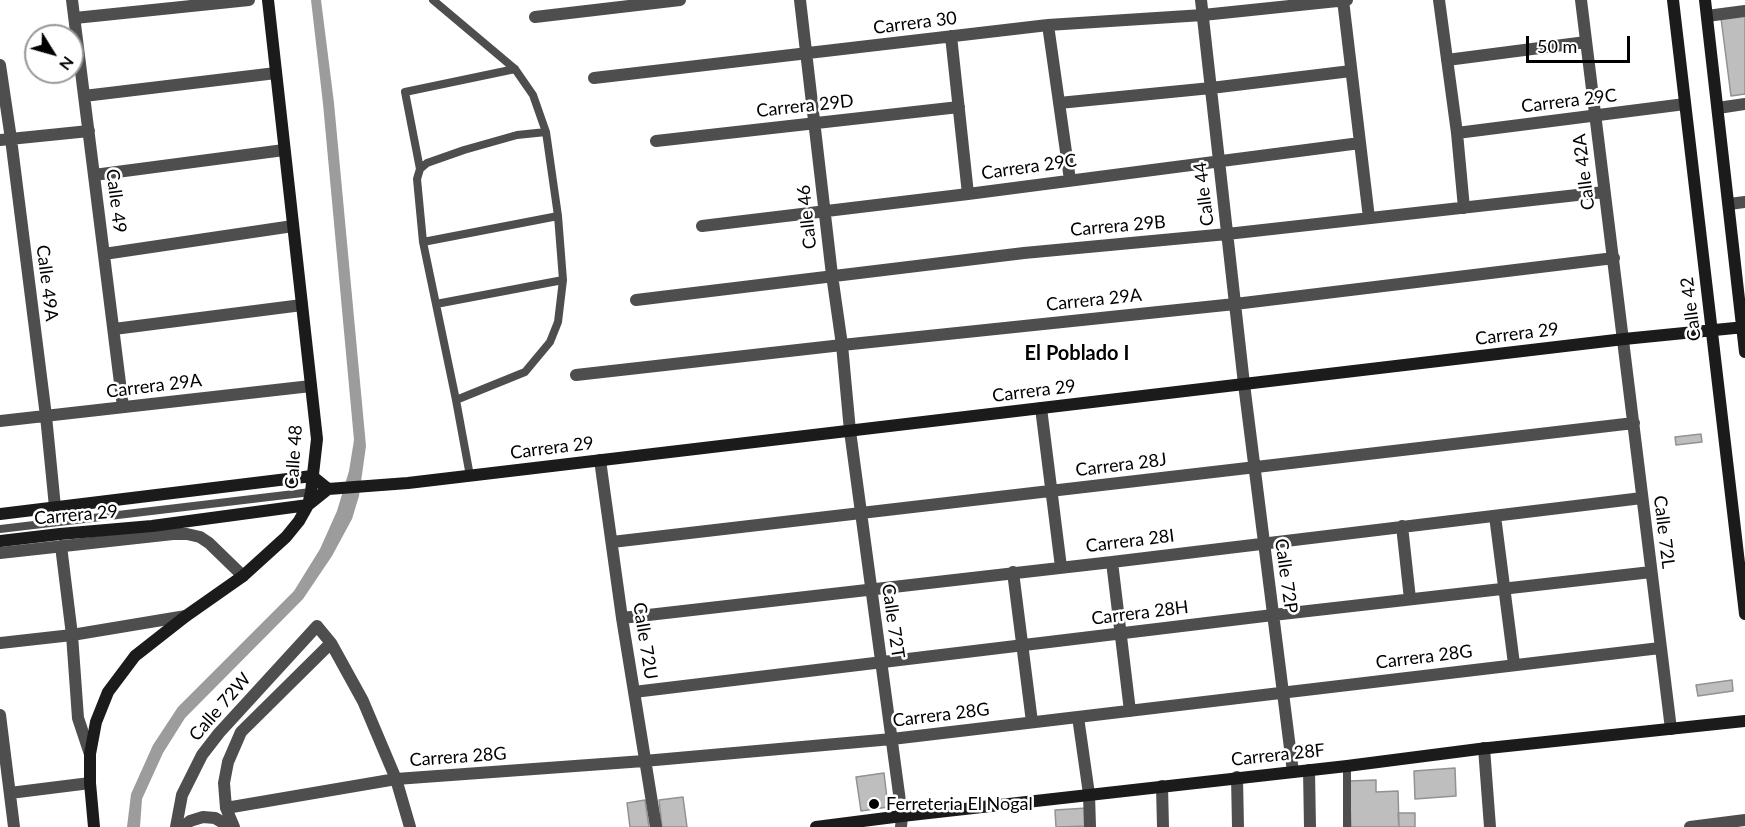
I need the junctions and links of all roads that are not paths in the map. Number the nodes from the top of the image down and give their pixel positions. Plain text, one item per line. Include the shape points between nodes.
1 (72, 0) edge
2 (249, 0) edge
3 (268, 0) edge
4 (433, 0) edge
5 (680, 0) edge
6 (800, 0) edge
7 (1201, 0) edge
8 (1345, 0) edge
9 (1439, 0) edge
10 (1581, 0) edge
11 (1672, 0) edge
12 (1705, 0) edge
13 (1745, 11) edge
14 (1203, 15) junction
15 (1707, 16) junction
16 (535, 17) dead end
17 (75, 18) junction
18 (1048, 25) junction
19 (951, 36) junction
20 (1586, 42) junction
21 (806, 53) junction
22 (1448, 60) junction
23 (0, 65) edge
24 (515, 69) junction
25 (1351, 71) junction
26 (276, 73) junction
27 (594, 78) dead end
28 (1211, 88) junction
29 (84, 96) junction
30 (1059, 103) junction
31 (1685, 104) junction
32 (1745, 104) edge
33 (959, 107) junction
34 (1718, 108) junction
35 (1596, 116) junction
36 (814, 123) junction
37 (89, 131) junction
38 (546, 132) junction
39 (1456, 133) junction
40 (6, 140) edge
41 (656, 141) dead end
42 (1360, 143) junction
43 (284, 150) junction
44 (1219, 161) junction
45 (420, 169) junction
46 (94, 175) junction
47 (1070, 180) junction
48 (1604, 192) junction
49 (968, 194) junction
50 (1745, 202) edge
51 (1729, 204) junction
52 (1464, 208) junction
53 (825, 211) junction
54 (558, 216) junction
55 (1369, 218) junction
56 (293, 226) junction
57 (702, 226) dead end
58 (1227, 234) junction
59 (423, 242) junction
60 (104, 254) junction
61 (1614, 258) junction
62 (832, 276) junction
63 (563, 280) junction
64 (636, 300) dead end
65 (436, 304) junction
66 (1235, 304) junction
67 (302, 305) junction
68 (1743, 327) edge
69 (114, 329) junction
70 (1711, 331) junction
71 (1624, 339) junction
72 (842, 345) junction
73 (1745, 352) edge
74 (576, 375) dead end
75 (1244, 384) junction
76 (311, 386) junction
77 (456, 400) junction
78 (123, 407) junction
79 (1041, 408) junction
80 (46, 416) junction
81 (0, 422) edge
82 (1634, 423) junction
83 (850, 431) junction
84 (600, 460) junction
85 (1254, 467) junction
86 (312, 476) junction
87 (470, 476) junction
88 (332, 489) junction
89 (1052, 491) junction
90 (311, 492) junction
91 (1642, 498) junction
92 (308, 505) junction
93 (55, 507) junction
94 (861, 513) junction
95 (0, 514) edge
96 (1495, 516) junction
97 (1402, 526) junction
98 (0, 529) edge
99 (0, 541) edge
100 (612, 542) junction
101 (1263, 543) junction
102 (61, 546) junction
103 (0, 553) edge
104 (1112, 562) junction
105 (1061, 567) junction
106 (1012, 572) junction
107 (1651, 572) junction
108 (243, 576) junction
109 (1504, 588) junction
110 (870, 589) junction
111 (1410, 599) junction
112 (1745, 614) edge
113 (1273, 615) junction
114 (186, 616) junction
115 (622, 618) junction
116 (1120, 634) junction
117 (72, 635) junction
118 (0, 643) edge
119 (331, 643) junction
120 (1023, 645) junction
121 (1660, 648) junction
122 (881, 662) junction
123 (1514, 664) junction
124 (634, 692) junction
125 (1282, 692) junction
126 (1130, 711) junction
127 (0, 715) edge
128 (1078, 717) junction
129 (1745, 721) edge
130 (1032, 722) junction
131 (1671, 729) junction
132 (891, 739) junction
133 (1484, 748) junction
134 (90, 754) junction
135 (645, 761) junction
136 (1347, 766) junction
137 (1309, 770) junction
138 (1293, 772) junction
139 (1238, 777) junction
140 (396, 779) junction
141 (90, 783) junction
142 (1162, 786) junction
143 (10, 793) junction
144 (1089, 794) junction
145 (226, 808) junction
146 (1745, 820) edge
147 (901, 821) edge
148 (14, 827) edge
149 (94, 827) edge
150 (176, 827) edge
151 (183, 827) edge
152 (232, 827) edge
153 (410, 827) edge
154 (656, 827) edge
155 (816, 827) edge
156 (1090, 827) edge
157 (1163, 827) edge
158 (1238, 827) edge
159 (1310, 827) edge
160 (1347, 827) edge
161 (1490, 827) edge
162 (1690, 827) edge

1 - 17 street, Calle 49
2 - 17 street
3 - 26 street, Calle 48
4 - 24 lane
5 - 16 street
6 - 21 street, Calle 46
7 - 14 street, Calle 44
8 - 14 street, Carrera 30
8 - 25 street
9 - 22 street
10 - 20 street, Calle 42A
11 - 31 street, Calle 42
12 - 15 street
13 - 15 street
14 - 18 street, Carrera 30
14 - 28 street, Calle 44
15 - 34 street
17 - 29 street, Calle 49
18 - 19 street, Carrera 30
18 - 30 street
19 - 21 street, Carrera 30
19 - 33 street
20 - 22 street
20 - 35 street, Calle 42A
21 - 27 street, Carrera 30
21 - 36 street, Calle 46
22 - 39 street
23 - 40 street, Calle 49A
24 - 38 lane via 533,95
24 - 45 lane via 405,92
25 - 28 street
25 - 42 street
26 - 29 street
26 - 43 street, Calle 48
28 - 30 street
28 - 44 street, Calle 44
29 - 37 street, Calle 49
30 - 47 street
31 - 35 street, Carrera 29C
31 - 70 street, Calle 42
32 - 34 street
33 - 36 street, Carrera 29D
33 - 49 street
34 - 51 street
35 - 39 street, Carrera 29C
35 - 48 street, Calle 42A
36 - 41 street, Carrera 29D
36 - 53 street, Calle 46
37 - 40 street
37 - 46 street, Calle 49
38 - 45 lane via 517,135 464,150
38 - 54 lane
39 - 52 street
40 - 80 street, Calle 49A
42 - 44 street, Carrera 29C
42 - 55 street
43 - 46 street
43 - 56 street, Calle 48
44 - 47 street, Carrera 29C
44 - 58 street, Calle 44
45 - 59 lane via 417,179
46 - 60 street, Calle 49
47 - 49 street, Carrera 29C
48 - 52 street, Carrera 29B
48 - 61 street, Calle 42A
49 - 53 street, Carrera 29C
50 - 51 street
51 - 68 street
52 - 55 street, Carrera 29B
53 - 57 street, Carrera 29C
53 - 62 street, Calle 46
54 - 59 lane
54 - 63 lane
55 - 58 street, Carrera 29B
56 - 60 street
56 - 67 street, Calle 48
58 - 62 street, Carrera 29B
58 - 66 street, Calle 44
59 - 65 lane
60 - 69 street, Calle 49
61 - 66 street, Carrera 29A
61 - 71 street, Calle 42A
62 - 64 street, Carrera 29B
62 - 72 street, Calle 46
63 - 65 lane
63 - 77 lane via 558,322 550,342 525,372
65 - 77 lane
66 - 72 street, Carrera 29A
66 - 75 street, Calle 44
67 - 69 street
67 - 76 street, Calle 48
68 - 70 street, Carrera 29
68 - 73 street
69 - 78 street, Calle 49
70 - 71 street, Carrera 29
70 - 112 street, Calle 42
71 - 75 street, Carrera 29
71 - 82 street, Calle 72L
72 - 74 street, Carrera 29A
72 - 83 street, Calle 46
75 - 79 street, Carrera 29
75 - 85 street, Calle 72P
76 - 78 street, Carrera 29A
76 - 86 street, Calle 48 via 317,439
77 - 87 lane
78 - 80 street, Carrera 29A
79 - 83 street, Carrera 29
79 - 89 street
80 - 81 street, Carrera 29A
80 - 93 street, Calle 49A
82 - 85 street, Carrera 28J
82 - 91 street, Calle 72L
83 - 84 street, Carrera 29
83 - 94 street, Calle 72T
84 - 87 street, Carrera 29
84 - 100 street, Calle 72U
85 - 89 street, Carrera 28J
85 - 101 street, Calle 72P
86 - 88 street
86 - 90 street, Calle 48
86 - 93 street, Carrera 29
87 - 88 street, Carrera 29
88 - 92 street
89 - 94 street, Carrera 28J
89 - 105 street
90 - 92 street, Calle 48
90 - 98 lane
91 - 96 street, Carrera 28I
91 - 107 street, Calle 72L
92 - 99 street, Carrera 29
92 - 108 street, Calle 48 via 286,537
93 - 95 street, Carrera 29
94 - 100 street, Carrera 28J
94 - 110 street, Calle 72T
96 - 97 street, Carrera 28I
96 - 109 street
97 - 101 street, Carrera 28I
97 - 111 street
100 - 115 street, Calle 72U
101 - 104 street, Carrera 28I
101 - 113 street, Calle 72P
102 - 103 street
102 - 108 street via 187,534 209,543
102 - 117 street
104 - 105 street, Carrera 28I
104 - 116 street
105 - 106 street, Carrera 28I
106 - 110 street, Carrera 28I
106 - 120 street
107 - 109 street, Carrera 28H
107 - 121 street, Calle 72L
108 - 114 street, Calle 48
109 - 111 street, Carrera 28H
109 - 123 street
110 - 115 street, Carrera 28I
110 - 122 street, Calle 72T
111 - 113 street, Carrera 28H
113 - 116 street, Carrera 28H
113 - 125 street, Calle 72P
114 - 117 street
114 - 134 street, Calle 48 via 135,656 108,692 96,722
115 - 124 street, Calle 72U
116 - 120 street, Carrera 28H
116 - 126 street
117 - 118 street
117 - 134 street via 78,718
119 - 140 street via 363,701
119 - 145 street, Calle 72W via 241,732 228,762
119 - 150 street, Calle 72W via 317,626 227,724 202,755 183,795
120 - 122 street, Carrera 28H
120 - 130 street
121 - 123 street, Carrera 28G
121 - 131 street, Calle 72L
122 - 124 street, Carrera 28H
122 - 132 street, Calle 72T
123 - 125 street, Carrera 28G
124 - 135 street, Calle 72U
125 - 126 street, Carrera 28G
125 - 138 street, Calle 72P
126 - 128 street, Carrera 28G
127 - 143 street
128 - 130 street, Carrera 28G
128 - 144 street
129 - 131 street, Carrera 28F
130 - 132 street, Carrera 28G
131 - 133 street, Carrera 28F
132 - 135 street, Carrera 28G
132 - 147 street, Calle 72T
133 - 136 street, Carrera 28F
133 - 161 street
134 - 141 street, Calle 48
135 - 140 street, Carrera 28G
135 - 154 street, Calle 72U
136 - 137 street, Carrera 28F
136 - 160 lane
137 - 138 street, Carrera 28F
137 - 159 street
138 - 139 street, Carrera 28F
139 - 142 street, Carrera 28F
139 - 158 street
140 - 145 street, Carrera 28G
140 - 153 street
141 - 143 street
141 - 149 street, Calle 48
142 - 144 street, Carrera 28F
142 - 157 street
143 - 148 street
144 - 147 street, Carrera 28F
144 - 156 street
145 - 152 street, Calle 72W
146 - 162 street
147 - 155 street, Carrera 28F
151 - 152 street via 202,817 215,818

